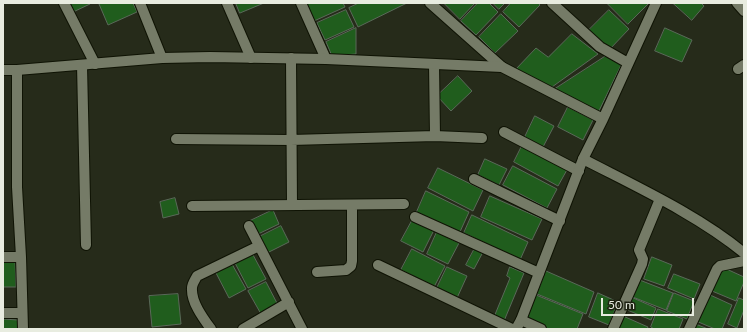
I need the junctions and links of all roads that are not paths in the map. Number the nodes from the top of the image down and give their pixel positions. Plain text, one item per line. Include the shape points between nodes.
1 (64, 3) edge
2 (140, 3) edge
3 (227, 3) edge
4 (301, 3) edge
5 (430, 3) edge
6 (552, 3) edge
7 (656, 3) edge
8 (737, 3) edge
9 (744, 11) edge
10 (162, 58) junction
11 (251, 58) junction
12 (291, 58) junction
13 (326, 59) junction
14 (628, 63) junction
15 (95, 64) junction
16 (434, 64) junction
17 (82, 65) junction
18 (502, 67) junction
19 (3, 70) edge
20 (17, 70) junction
21 (603, 119) junction
22 (504, 132) dead end
23 (435, 136) junction
24 (482, 138) dead end
25 (176, 139) dead end
26 (291, 140) junction
27 (583, 159) junction
28 (579, 171) junction
29 (474, 179) dead end
30 (660, 199) junction
31 (404, 204) dead end
32 (292, 205) junction
33 (352, 205) junction
34 (192, 206) dead end
35 (415, 218) dead end
36 (560, 221) junction
37 (248, 226) dead end
38 (86, 245) dead end
39 (259, 246) junction
40 (744, 253) edge
41 (3, 257) edge
42 (21, 257) junction
43 (744, 261) edge
44 (378, 265) dead end
45 (317, 272) dead end
46 (539, 273) junction
47 (289, 302) junction
48 (3, 313) edge
49 (22, 313) junction
50 (521, 320) junction
51 (23, 329) edge
52 (211, 329) edge
53 (243, 329) edge
54 (302, 329) edge
55 (512, 329) edge
56 (516, 329) edge
57 (541, 329) edge
58 (612, 329) edge
59 (689, 329) edge

1 - 15 street
2 - 10 street
3 - 11 street
4 - 13 street
5 - 18 street
6 - 14 street via 600,47
7 - 14 street
8 - 9 street
10 - 11 street
10 - 15 street
11 - 12 street
12 - 13 street
12 - 26 street
13 - 16 street
14 - 21 street
15 - 17 street
16 - 18 street
16 - 23 street
17 - 20 street
17 - 38 street
18 - 21 street
19 - 20 street
20 - 42 street
21 - 27 street
22 - 28 street
23 - 24 street
23 - 26 street
25 - 26 street
26 - 32 street
27 - 28 street
27 - 30 street
28 - 36 street
29 - 36 street
30 - 40 street via 726,239
30 - 58 street via 639,250 643,259 642,264
31 - 33 street
32 - 33 street
32 - 34 street
33 - 45 street via 351,266 346,270
35 - 46 street
36 - 46 street
37 - 39 street
39 - 47 street
39 - 52 street via 197,276 192,286 192,296
41 - 42 street
42 - 49 street
43 - 59 street via 717,268
44 - 55 street
46 - 50 street
47 - 53 street
47 - 54 street
48 - 49 street
49 - 51 street
50 - 56 street
50 - 57 street

